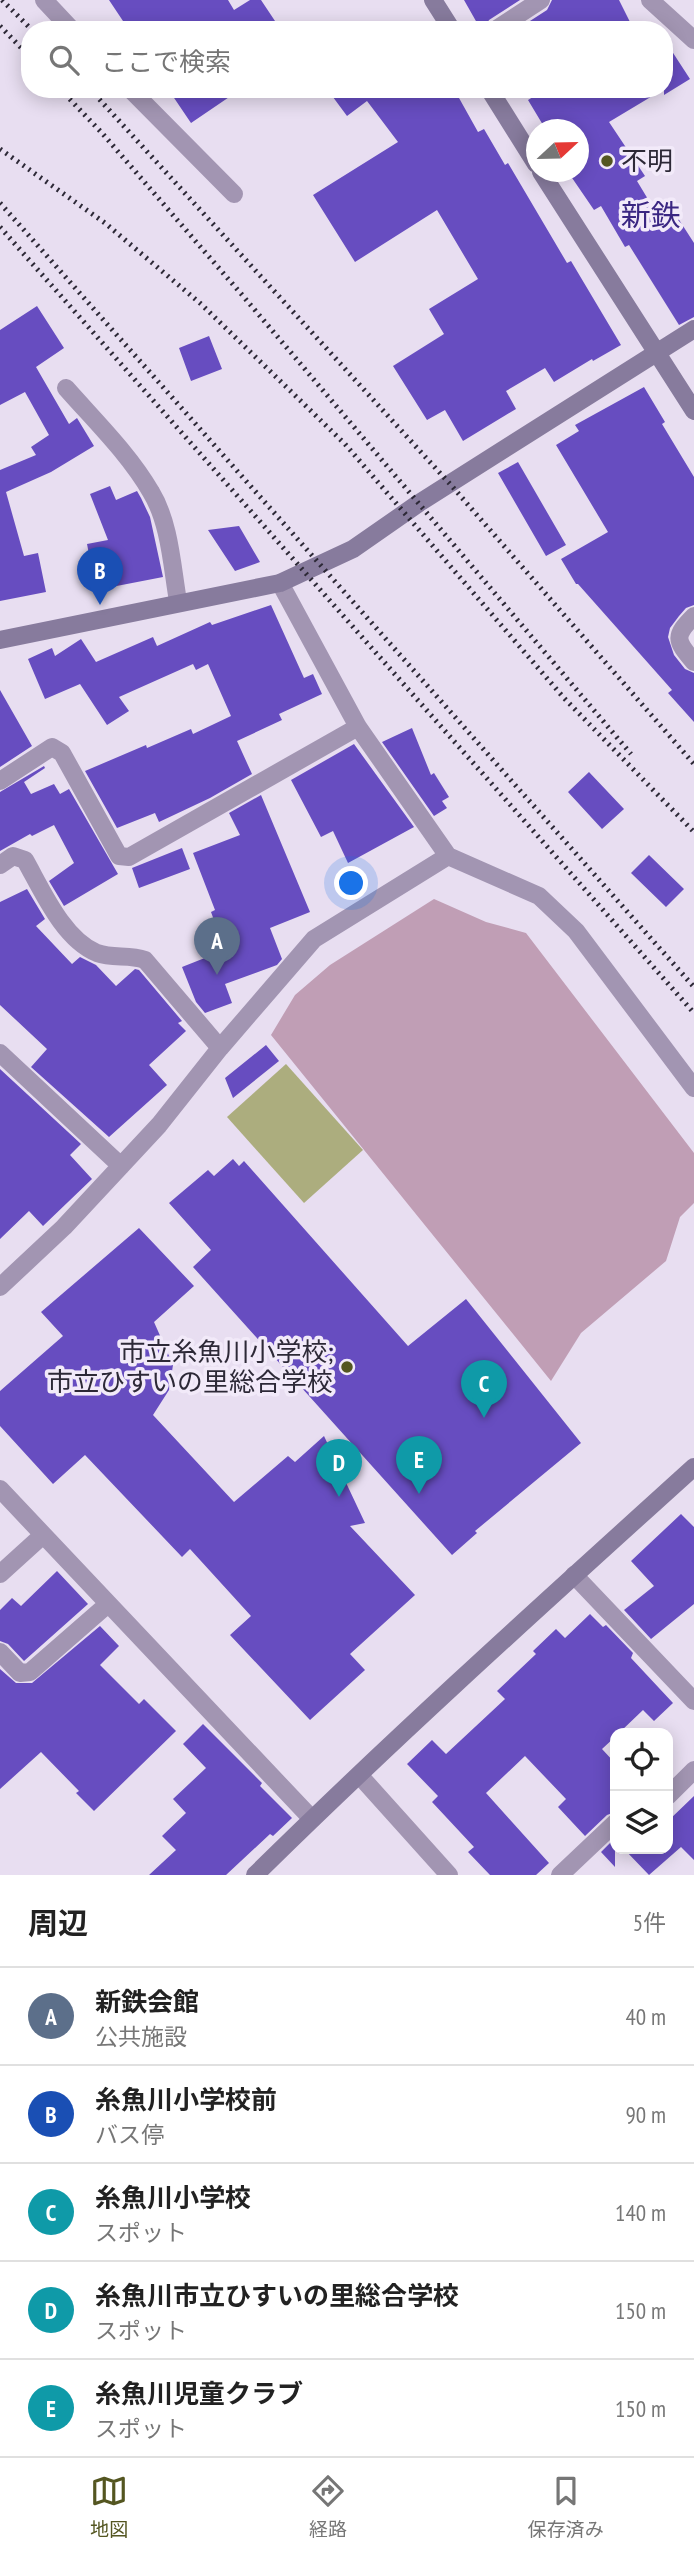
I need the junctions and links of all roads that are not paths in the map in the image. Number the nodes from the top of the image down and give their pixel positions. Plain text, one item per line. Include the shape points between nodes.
1 (44, 0) edge
2 (433, 0) edge
3 (541, 0) edge
4 (650, 0) edge
5 (64, 21) edge
6 (446, 21) edge
7 (509, 21) edge
8 (694, 40) edge
9 (139, 98) edge
10 (495, 98) edge
11 (526, 147) edge
12 (547, 182) edge
13 (234, 194) dead end
14 (694, 330) edge
15 (656, 355) junction
16 (66, 388) dead end
17 (694, 411) edge
18 (280, 583) junction
19 (178, 601) junction
20 (694, 616) edge
21 (0, 640) edge
22 (694, 662) edge
23 (358, 727) junction
24 (0, 781) edge
25 (448, 856) junction
26 (0, 865) edge
27 (220, 1048) junction
28 (0, 1053) edge
29 (694, 1088) edge
30 (121, 1166) junction
31 (0, 1287) edge
32 (694, 1467) edge
33 (0, 1490) edge
34 (43, 1535) junction
35 (0, 1574) edge
36 (574, 1575) junction
37 (108, 1604) junction
38 (0, 1653) edge
39 (694, 1701) edge
40 (694, 1770) edge
41 (360, 1776) junction
42 (673, 1791) edge
43 (312, 1819) junction
44 (610, 1828) edge
45 (255, 1875) edge
46 (449, 1875) edge
47 (560, 1875) edge

1 - 5 street
2 - 6 street
3 - 7 street
4 - 8 street
9 - 13 street
10 - 11 street
12 - 15 street
14 - 15 street
15 - 17 street
15 - 18 street via 352,549
16 - 19 street via 152,494 164,528
18 - 19 street
18 - 23 street
19 - 21 street
20 - 22 street via 678,635
23 - 24 street via 129,857 119,856 62,753 52,747
23 - 25 street
25 - 27 street via 314,939
25 - 29 street via 539,896 559,912
26 - 27 street via 13,856 25,860 55,915 79,940 97,953 145,960
27 - 30 street
28 - 30 street
30 - 31 street
32 - 36 street
33 - 34 street
34 - 35 street
34 - 37 street
36 - 39 street
36 - 41 street
37 - 38 street via 30,1672 20,1673
37 - 43 street
40 - 42 street
41 - 43 street
41 - 46 street
43 - 45 street
44 - 47 street

